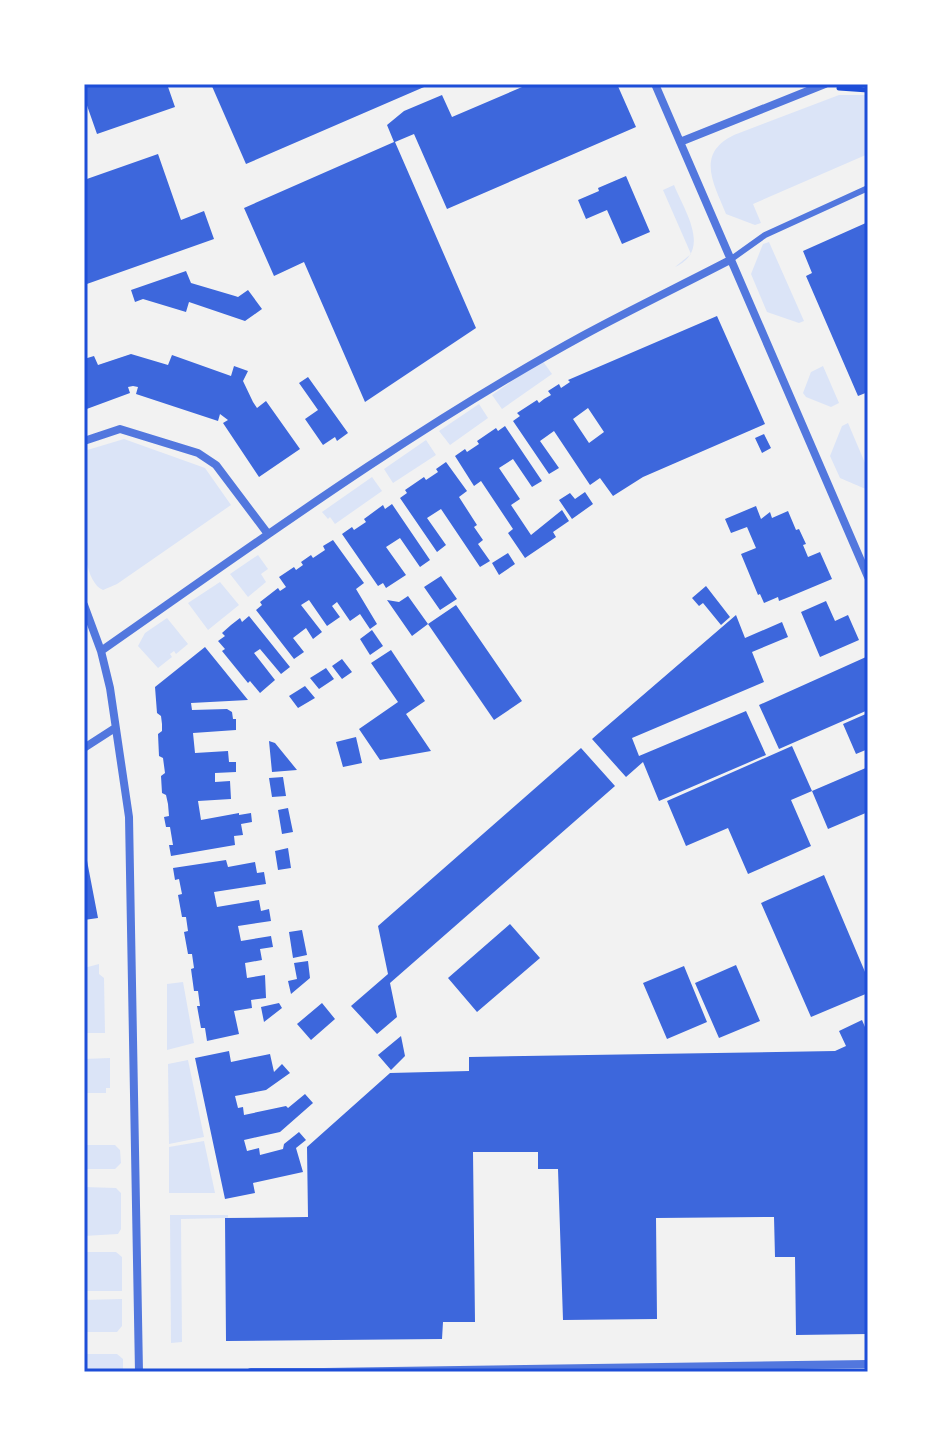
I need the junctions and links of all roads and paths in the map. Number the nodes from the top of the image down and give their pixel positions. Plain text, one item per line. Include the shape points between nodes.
1 (655, 84) edge
2 (822, 84) edge
3 (680, 142) junction
4 (868, 188) edge
5 (730, 260) junction
6 (84, 441) edge
7 (268, 534) junction
8 (868, 577) edge
9 (84, 605) edge
10 (101, 651) junction
11 (115, 728) junction
12 (84, 748) edge
13 (868, 1364) edge
14 (139, 1372) edge
15 (251, 1372) edge
16 (324, 1372) edge

1 - 3 street
2 - 3 street
3 - 5 street
4 - 5 lane via 765,235
5 - 7 street via 583,335
5 - 8 street
6 - 7 street via 120,429 198,453 216,465
7 - 10 street
9 - 10 street
10 - 11 street
11 - 12 street
11 - 14 street via 129,817
13 - 16 street
15 - 16 street

